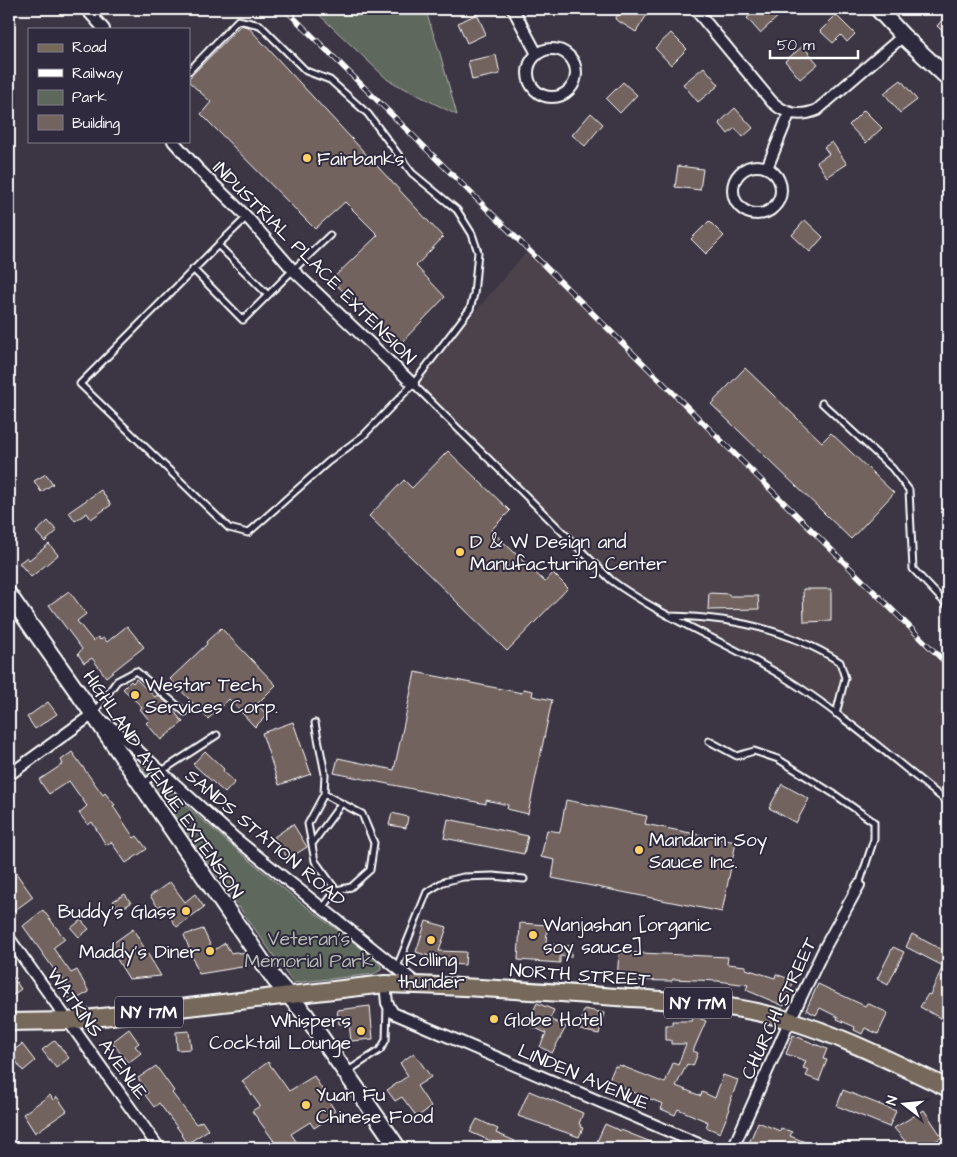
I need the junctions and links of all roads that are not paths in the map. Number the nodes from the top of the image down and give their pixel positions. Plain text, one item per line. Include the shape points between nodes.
1 (86, 9) edge
2 (513, 9) edge
3 (696, 9) edge
4 (878, 9) edge
5 (103, 28) edge
6 (903, 36) junction
7 (537, 54) junction
8 (190, 70) edge
9 (948, 78) edge
10 (789, 114) junction
11 (174, 142) edge
12 (768, 168) junction
13 (247, 217) junction
14 (330, 235) dead end
15 (218, 245) junction
16 (193, 269) junction
17 (293, 270) junction
18 (268, 295) junction
19 (413, 384) junction
20 (822, 403) dead end
21 (9, 595) edge
22 (948, 606) edge
23 (670, 616) junction
24 (185, 712) dead end
25 (93, 714) junction
26 (836, 714) junction
27 (315, 723) dead end
28 (217, 735) dead end
29 (709, 740) dead end
30 (161, 772) junction
31 (9, 775) edge
32 (141, 785) junction
33 (324, 794) junction
34 (945, 800) dead end
35 (341, 804) junction
36 (312, 844) junction
37 (524, 879) dead end
38 (858, 885) joint
39 (336, 890) junction
40 (322, 909) junction
41 (9, 938) edge
42 (397, 967) junction
43 (385, 984) junction
44 (426, 984) junction
45 (288, 994) junction
46 (387, 1003) junction
47 (68, 1020) junction
48 (790, 1020) junction
49 (9, 1022) edge
50 (345, 1073) junction
51 (948, 1088) edge
52 (160, 1148) edge
53 (398, 1148) edge
54 (708, 1148) edge
55 (733, 1148) edge

1 - 5 street
2 - 7 street
3 - 10 street via 772,102
4 - 6 street
6 - 9 street
6 - 10 street via 818,110
7 - 7 street via 552,48 568,54 576,68 574,84 569,91 555,97 540,94 534,89 528,75
8 - 19 lane via 238,20 260,25 306,71 330,80 368,114 412,172 457,210 472,234 478,252 474,294 470,309
10 - 12 street
11 - 13 street, INDUSTRIAL PLACE EXTENSION
12 - 12 street via 774,172 781,186 778,202 766,212 743,210 737,204 732,189 738,174 752,166
13 - 15 lane
13 - 17 street, INDUSTRIAL PLACE EXTENSION
14 - 17 lane
15 - 16 lane
15 - 18 lane
16 - 18 lane via 243,320
16 - 19 lane via 80,384 229,528 248,534 328,462 364,435
17 - 18 lane
17 - 19 street, INDUSTRIAL PLACE EXTENSION
19 - 23 lane via 611,580 635,598
20 - 22 lane via 892,468 909,490 913,569
21 - 25 street, HIGHLAND AVENUE EXTENSION
23 - 26 lane via 782,676
23 - 26 lane via 704,616 751,624 819,649 840,662 845,678
24 - 25 lane via 136,671 117,681
25 - 30 street, SANDS STATION ROAD
25 - 31 street
25 - 32 street, HIGHLAND AVENUE EXTENSION
26 - 34 lane
27 - 33 lane via 324,774
28 - 30 lane
29 - 38 lane via 737,756 754,751 778,759 874,822 874,839
30 - 32 lane
30 - 40 street, SANDS STATION ROAD
32 - 45 street, HIGHLAND AVENUE EXTENSION via 275,980
33 - 35 lane
33 - 36 lane via 308,824
35 - 36 lane
35 - 39 lane via 362,814 374,843 370,870 351,887
36 - 39 lane via 315,861
37 - 42 lane via 463,877 443,882 427,892
38 - 48 street, CHURCH STREET
39 - 40 lane
40 - 42 street, SANDS STATION ROAD
41 - 47 street, WATKINS AVENUE
42 - 44 street, SANDS STATION ROAD
43 - 44 main road, NY 17M
43 - 45 main road, NY 17M
43 - 46 street
44 - 48 main road, NORTH STREET / NY 17M via 716,1004
45 - 47 main road, NY 17M
45 - 50 street, HIGHLAND AVENUE EXTENSION
46 - 50 lane via 386,1040 380,1050
46 - 54 street, LINDEN AVENUE via 393,1013 425,1028
47 - 49 main road, NY 17M
47 - 52 street, WATKINS AVENUE
48 - 51 main road, NORTH STREET / NY 17M
48 - 55 street, CHURCH STREET
50 - 53 street, HIGHLAND AVENUE EXTENSION

